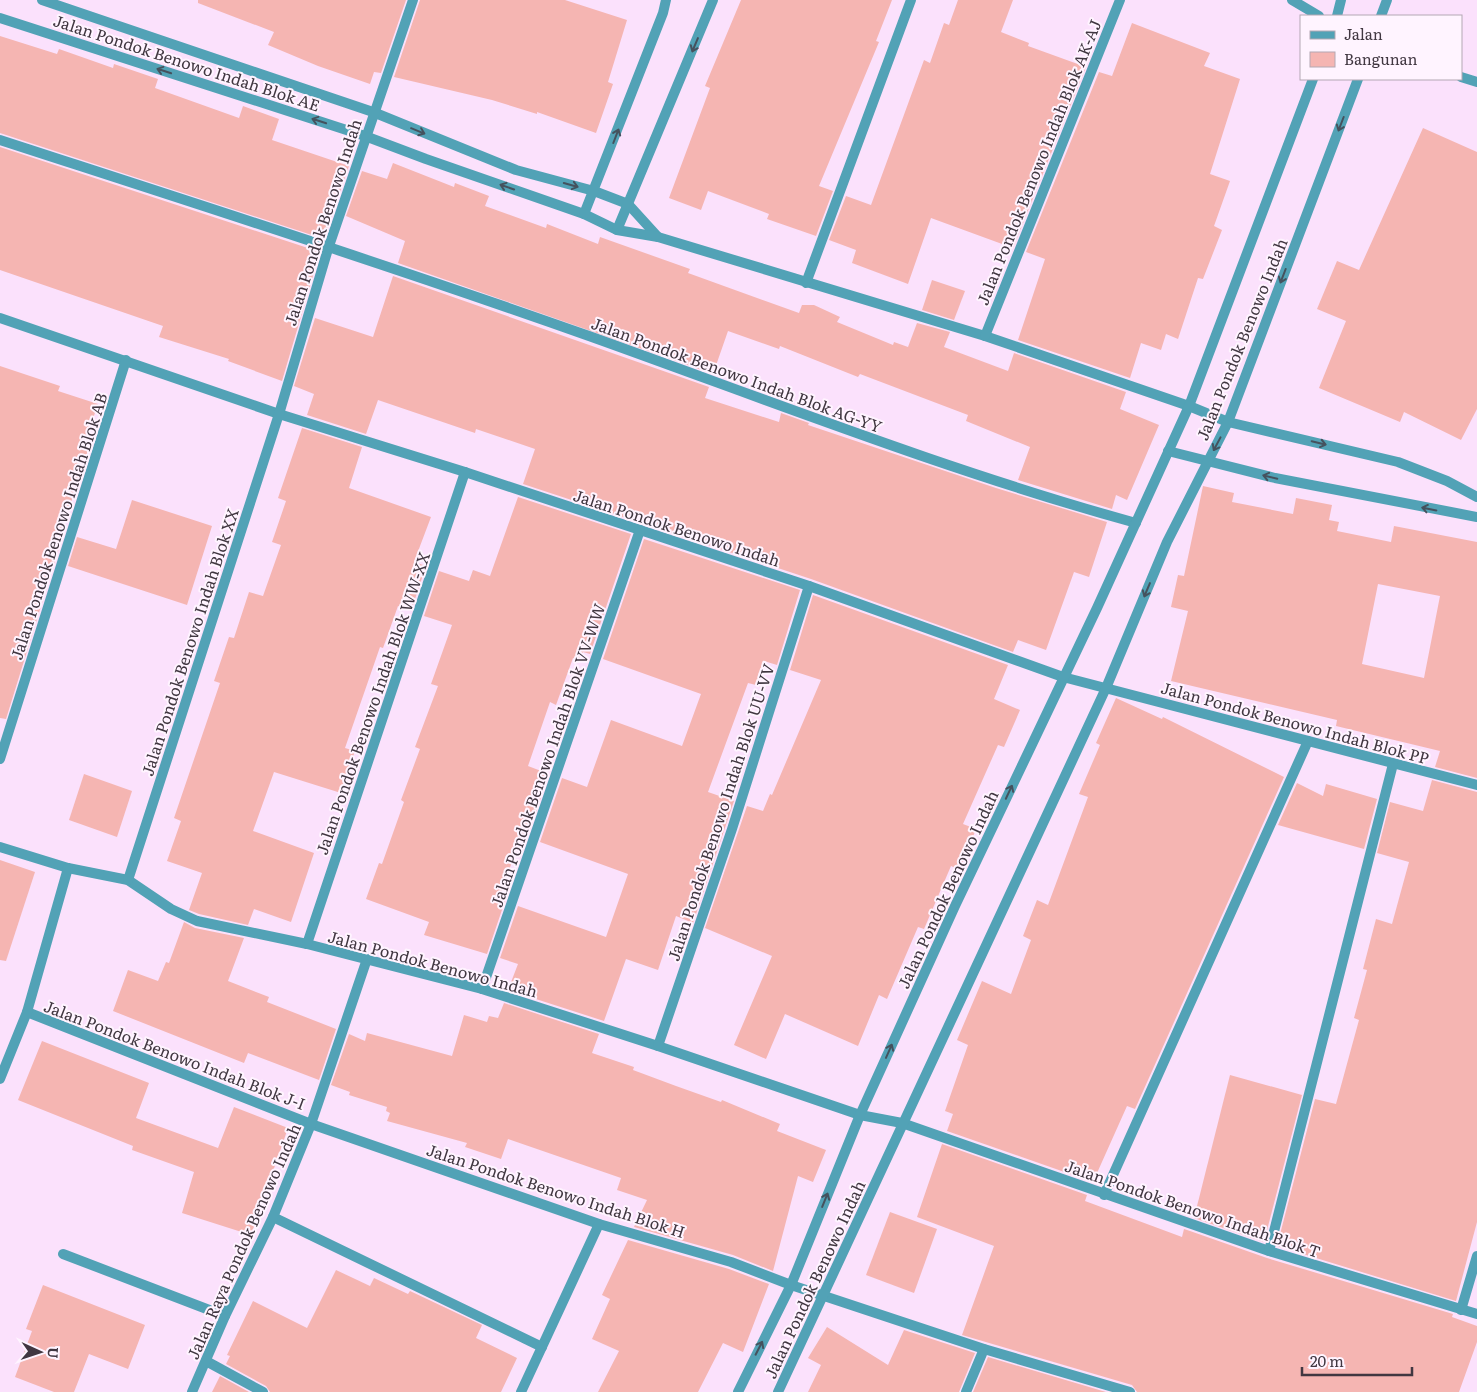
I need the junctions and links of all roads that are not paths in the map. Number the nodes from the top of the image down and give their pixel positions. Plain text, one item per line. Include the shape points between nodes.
1 (42, 0) edge
2 (413, 0) edge
3 (666, 0) edge
4 (713, 0) edge
5 (911, 0) edge
6 (1120, 0) edge
7 (1292, 0) edge
8 (1341, 0) edge
9 (1387, 0) edge
10 (1317, 15) edge
11 (1336, 15) edge
12 (1381, 15) edge
13 (0, 18) edge
14 (1462, 77) edge
15 (1313, 80) edge
16 (1358, 80) edge
17 (1477, 82) edge
18 (373, 112) junction
19 (365, 136) junction
20 (0, 140) edge
21 (594, 191) junction
22 (628, 204) junction
23 (584, 214) junction
24 (617, 230) junction
25 (658, 237) junction
26 (328, 249) junction
27 (806, 283) junction
28 (0, 318) edge
29 (985, 336) junction
30 (126, 360) junction
31 (1189, 406) junction
32 (279, 414) junction
33 (1228, 422) junction
34 (1168, 451) junction
35 (1208, 462) junction
36 (465, 472) junction
37 (1477, 497) edge
38 (1477, 517) edge
39 (1136, 523) junction
40 (640, 530) junction
41 (808, 586) junction
42 (1063, 677) junction
43 (1106, 688) junction
44 (1308, 742) junction
45 (0, 759) edge
46 (1393, 764) junction
47 (1477, 785) edge
48 (0, 848) edge
49 (68, 868) junction
50 (128, 880) junction
51 (306, 944) junction
52 (368, 959) junction
53 (482, 989) junction
54 (27, 1012) junction
55 (658, 1046) junction
56 (0, 1079) edge
57 (860, 1115) junction
58 (902, 1123) junction
59 (311, 1124) junction
60 (1104, 1195) junction
61 (273, 1217) junction
62 (599, 1224) junction
63 (1269, 1250) junction
64 (62, 1254) dead end
65 (1477, 1256) edge
66 (791, 1285) junction
67 (825, 1294) junction
68 (1461, 1310) junction
69 (1477, 1314) edge
70 (225, 1316) junction
71 (542, 1347) junction
72 (984, 1349) junction
73 (206, 1361) junction
74 (192, 1392) edge
75 (262, 1392) edge
76 (521, 1392) edge
77 (738, 1392) edge
78 (778, 1392) edge
79 (966, 1392) edge
80 (1130, 1392) edge

1 - 18 street
2 - 18 street
21 -> 3 street
4 -> 22 street
5 - 27 street
6 - 29 street, Jalan Pondok Benowo Indah Blok AK-AJ
7 - 10 street
8 - 11 street
9 - 12 street
19 -> 13 street, Jalan Pondok Benowo Indah Blok AE
14 - 17 street
15 - 31 street, Jalan Pondok Benowo Indah
16 -> 33 street, Jalan Pondok Benowo Indah
18 - 19 street, Jalan Pondok Benowo Indah
18 -> 21 street, Jalan Pondok Benowo Indah via 516,170
23 -> 19 street, Jalan Pondok Benowo Indah Blok AE
19 - 26 street, Jalan Pondok Benowo Indah
20 - 26 street, Jalan Pondok Benowo Indah Blok AG-YY
21 - 22 street, Jalan Pondok Benowo Indah
21 - 23 street
22 - 24 street
22 - 25 street, Jalan Pondok Benowo Indah
23 - 24 street, Jalan Pondok Benowo Indah
24 - 25 street, Jalan Pondok Benowo Indah
25 - 27 street, Jalan Pondok Benowo Indah
26 - 32 street, Jalan Pondok Benowo Indah
26 - 39 street, Jalan Pondok Benowo Indah Blok AG-YY via 588,336 1061,502
27 - 29 street, Jalan Pondok Benowo Indah
28 - 30 street, Jalan Pondok Benowo Indah
29 - 31 street, Jalan Pondok Benowo Indah
30 - 32 street, Jalan Pondok Benowo Indah
30 - 45 street, Jalan Pondok Benowo Indah Blok AB
31 - 33 street
31 - 34 street, Jalan Pondok Benowo Indah
32 - 36 street, Jalan Pondok Benowo Indah
32 - 50 street, Jalan Pondok Benowo Indah Blok XX
33 -> 35 street, Jalan Pondok Benowo Indah
33 -> 37 street via 1398,462
34 - 35 street
34 - 39 street, Jalan Pondok Benowo Indah
38 -> 35 street via 1351,494
35 -> 43 street, Jalan Pondok Benowo Indah via 1167,542
36 - 40 street, Jalan Pondok Benowo Indah
36 - 51 street, Jalan Pondok Benowo Indah Blok WW-XX
39 - 42 street, Jalan Pondok Benowo Indah
40 - 41 street, Jalan Pondok Benowo Indah
40 - 53 street, Jalan Pondok Benowo Indah Blok VV-WW
41 - 42 street, Jalan Pondok Benowo Indah
41 - 55 street, Jalan Pondok Benowo Indah Blok UU-VV via 732,829
42 - 43 street, Jalan Pondok Benowo Indah
57 -> 42 street, Jalan Pondok Benowo Indah
43 - 44 street, Jalan Pondok Benowo Indah Blok PP
43 - 58 street, Jalan Pondok Benowo Indah
44 - 46 street, Jalan Pondok Benowo Indah Blok PP
44 - 60 street
46 - 47 street, Jalan Pondok Benowo Indah Blok PP
46 - 63 street
48 - 49 street, Jalan Pondok Benowo Indah
49 - 50 street, Jalan Pondok Benowo Indah
49 - 54 street
50 - 51 street, Jalan Pondok Benowo Indah via 172,909 198,921
51 - 52 street, Jalan Pondok Benowo Indah
52 - 53 street, Jalan Pondok Benowo Indah
52 - 59 street, Jalan Raya Pondok Benowo Indah
53 - 55 street, Jalan Pondok Benowo Indah
54 - 56 street
54 - 59 street, Jalan Pondok Benowo Indah Blok J-I
55 - 57 street, Jalan Pondok Benowo Indah
57 - 58 street, Jalan Pondok Benowo Indah
66 -> 57 street, Jalan Pondok Benowo Indah
58 - 60 street, Jalan Pondok Benowo Indah Blok T
58 - 67 street, Jalan Pondok Benowo Indah
59 - 61 street, Jalan Raya Pondok Benowo Indah
59 - 62 street, Jalan Pondok Benowo Indah Blok H
60 - 63 street, Jalan Pondok Benowo Indah Blok T
61 - 70 street, Jalan Raya Pondok Benowo Indah
61 - 71 street
62 - 66 street, Jalan Pondok Benowo Indah Blok H via 731,1262
62 - 71 street
63 - 68 street, Jalan Pondok Benowo Indah Blok T
64 - 70 street
65 - 68 street
66 - 67 street
77 -> 66 street, Jalan Pondok Benowo Indah
67 - 72 street
67 - 78 street, Jalan Pondok Benowo Indah
68 - 69 street, Jalan Pondok Benowo Indah Blok T
70 - 73 street, Jalan Raya Pondok Benowo Indah
71 - 76 street
72 - 79 street
72 - 80 street
73 - 74 street, Jalan Raya Pondok Benowo Indah
73 - 75 street

